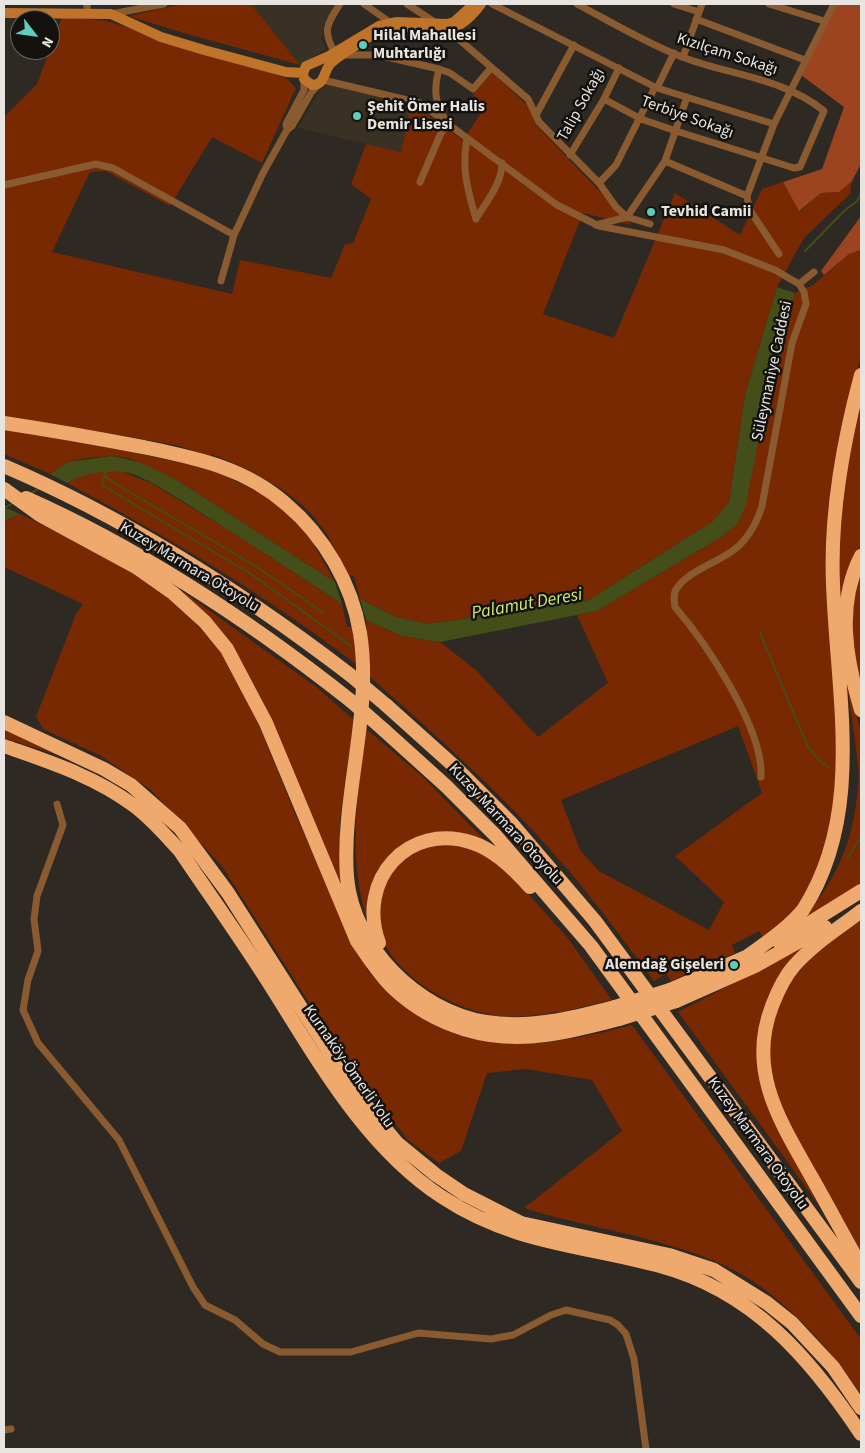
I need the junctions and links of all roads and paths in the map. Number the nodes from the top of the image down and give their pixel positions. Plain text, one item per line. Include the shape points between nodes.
1 (164, 4) edge
2 (340, 4) edge
3 (364, 4) edge
4 (407, 4) edge
5 (474, 4) edge
6 (481, 4) edge
7 (492, 4) edge
8 (577, 4) edge
9 (597, 4) edge
10 (674, 4) edge
11 (702, 4) edge
12 (769, 4) edge
13 (834, 4) edge
14 (132, 7) edge
15 (48, 9) edge
16 (87, 9) edge
17 (593, 12) junction
18 (699, 12) junction
19 (4, 13) edge
20 (111, 14) junction
21 (696, 19) junction
22 (824, 21) junction
23 (390, 23) junction
24 (443, 27) junction
25 (574, 45) junction
26 (674, 53) junction
27 (339, 54) junction
28 (682, 57) junction
29 (805, 60) junction
30 (313, 64) junction
31 (491, 68) junction
32 (619, 68) junction
33 (439, 69) junction
34 (303, 76) junction
35 (322, 80) junction
36 (656, 87) junction
37 (790, 89) junction
38 (687, 97) junction
39 (604, 99) junction
40 (536, 115) junction
41 (642, 118) junction
42 (448, 124) junction
43 (774, 124) junction
44 (287, 130) junction
45 (676, 131) junction
46 (467, 139) junction
47 (570, 155) junction
48 (763, 156) junction
49 (665, 161) junction
50 (502, 163) junction
51 (420, 182) dead end
52 (599, 183) junction
53 (4, 185) edge
54 (747, 196) junction
55 (627, 217) junction
56 (650, 224) dead end
57 (596, 225) junction
58 (234, 235) junction
59 (779, 254) dead end
60 (814, 272) dead end
61 (221, 282) dead end
62 (799, 284) junction
63 (861, 375) edge
64 (4, 423) edge
65 (4, 466) edge
66 (4, 488) edge
67 (43, 511) junction
68 (861, 556) edge
69 (861, 710) edge
70 (4, 722) edge
71 (4, 746) edge
72 (760, 777) dead end
73 (58, 804) dead end
74 (861, 891) edge
75 (861, 903) edge
76 (861, 911) edge
77 (591, 946) junction
78 (746, 958) junction
79 (403, 982) junction
80 (673, 995) junction
81 (617, 1013) junction
82 (861, 1266) edge
83 (861, 1282) edge
84 (861, 1316) edge
85 (861, 1408) edge
86 (861, 1434) edge
87 (646, 1449) edge

1 - 14 street
2 - 27 street via 326,34
3 - 23 street
4 - 24 street
5 - 24 street via 454,22
6 - 24 street via 461,25
7 - 25 street
8 - 17 street, Kızılçam Sokağı
9 - 17 street
10 - 18 street
11 - 18 street
12 - 22 street
13 - 22 street
14 - 20 street
15 - 16 street
15 - 19 street
16 - 20 street
17 - 26 street, Kızılçam Sokağı
18 - 21 street
20 - 34 street via 161,37
21 - 28 street
21 - 29 street
22 - 29 street
23 - 24 street
23 - 27 street via 369,30
24 - 27 street via 386,28
24 - 31 street
25 - 32 street
25 - 40 street
26 - 28 street, Kızılçam Sokağı
26 - 36 street
27 - 30 street
27 - 33 street via 378,55
27 - 35 street
28 - 37 street, Kızılçam Sokağı
29 - 37 street
30 - 34 street via 306,66
30 - 35 street via 320,66
31 - 33 street via 472,90 450,72
31 - 40 street via 528,99
32 - 36 street
32 - 39 street, Talip Sokağı
33 - 42 street via 434,94
34 - 35 street via 312,85
34 - 44 street via 304,90 286,124
35 - 42 street, Süleymaniye Caddesi via 420,103
35 - 44 street
36 - 38 street
36 - 41 street
37 - 43 street
37 - 48 street, Kızılçam Sokağı via 824,110 800,167 794,168
38 - 43 street
38 - 45 street
39 - 41 street, Terbiye Sokağı
39 - 47 street, Talip Sokağı
40 - 47 street
41 - 45 street, Terbiye Sokağı
41 - 52 street via 616,165
42 - 46 street, Süleymaniye Caddesi
42 - 51 street
43 - 48 street
44 - 58 street
45 - 48 street, Terbiye Sokağı via 711,144
45 - 49 street
46 - 50 street, Süleymaniye Caddesi
46 - 50 street via 463,159 466,186 476,219 499,181
47 - 52 street
48 - 54 street
49 - 54 street
49 - 55 street
50 - 57 street, Süleymaniye Caddesi via 557,205
52 - 55 street
53 - 58 street via 96,164 113,168
54 - 59 street via 749,209
55 - 56 street
55 - 57 street
57 - 62 street, Süleymaniye Caddesi via 724,250 775,270
58 - 61 street
60 - 62 street
62 - 72 street, Süleymaniye Caddesi via 806,304 792,342 757,522 737,548 684,581 675,592 675,607 725,679 748,722 762,764
63 - 78 highway via 842,465 833,583 838,653 851,750 851,810 840,853 810,902 786,927
64 - 79 highway via 215,463 269,490 310,528 340,572 359,630 362,668 350,802 347,880 354,906 375,950
65 - 83 highway, Kuzey Marmara Otoyolu, bridge via 134,529 285,625 349,674 454,766 512,824 589,914
66 - 67 highway
67 - 77 highway, Kuzey Marmara Otoyolu, bridge via 170,573 263,634 351,701 446,786 496,836
67 - 81 highway via 173,593 206,622 227,649 266,723 357,941 394,989 443,1022 476,1033 544,1036
68 - 69 highway via 849,586 847,644
70 - 85 highway, Kurnaköy-Ömerli Yolu via 131,785 180,828 228,893 354,1091 397,1143 436,1175 464,1194 521,1223 669,1255 714,1270 792,1323 832,1367
71 - 86 highway, Kurnaköy-Ömerli Yolu via 59,765 103,786 155,824 185,859 347,1102 395,1160 420,1182 465,1212 516,1234 662,1266 728,1295 758,1314 794,1346 830,1387
73 - 87 street via 62,825 37,896 34,919 38,951 28,980 23,1010 38,1042 119,1140 205,1305 235,1320 262,1344 280,1352 351,1352 418,1333 491,1339 513,1335 566,1310 610,1320 626,1334 634,1359
74 - 78 highway via 788,937
75 - 80 highway via 798,944 715,986
76 - 82 highway via 792,968 767,1020 763,1062 770,1097 782,1125
77 - 79 highway via 551,911 503,861 484,847 456,839 437,839 412,847 395,859 381,878 373,900 372,920 377,939
77 - 84 highway, Kuzey Marmara Otoyolu
78 - 80 highway
79 - 81 highway via 440,1006 487,1022 541,1023
80 - 81 highway, bridge

